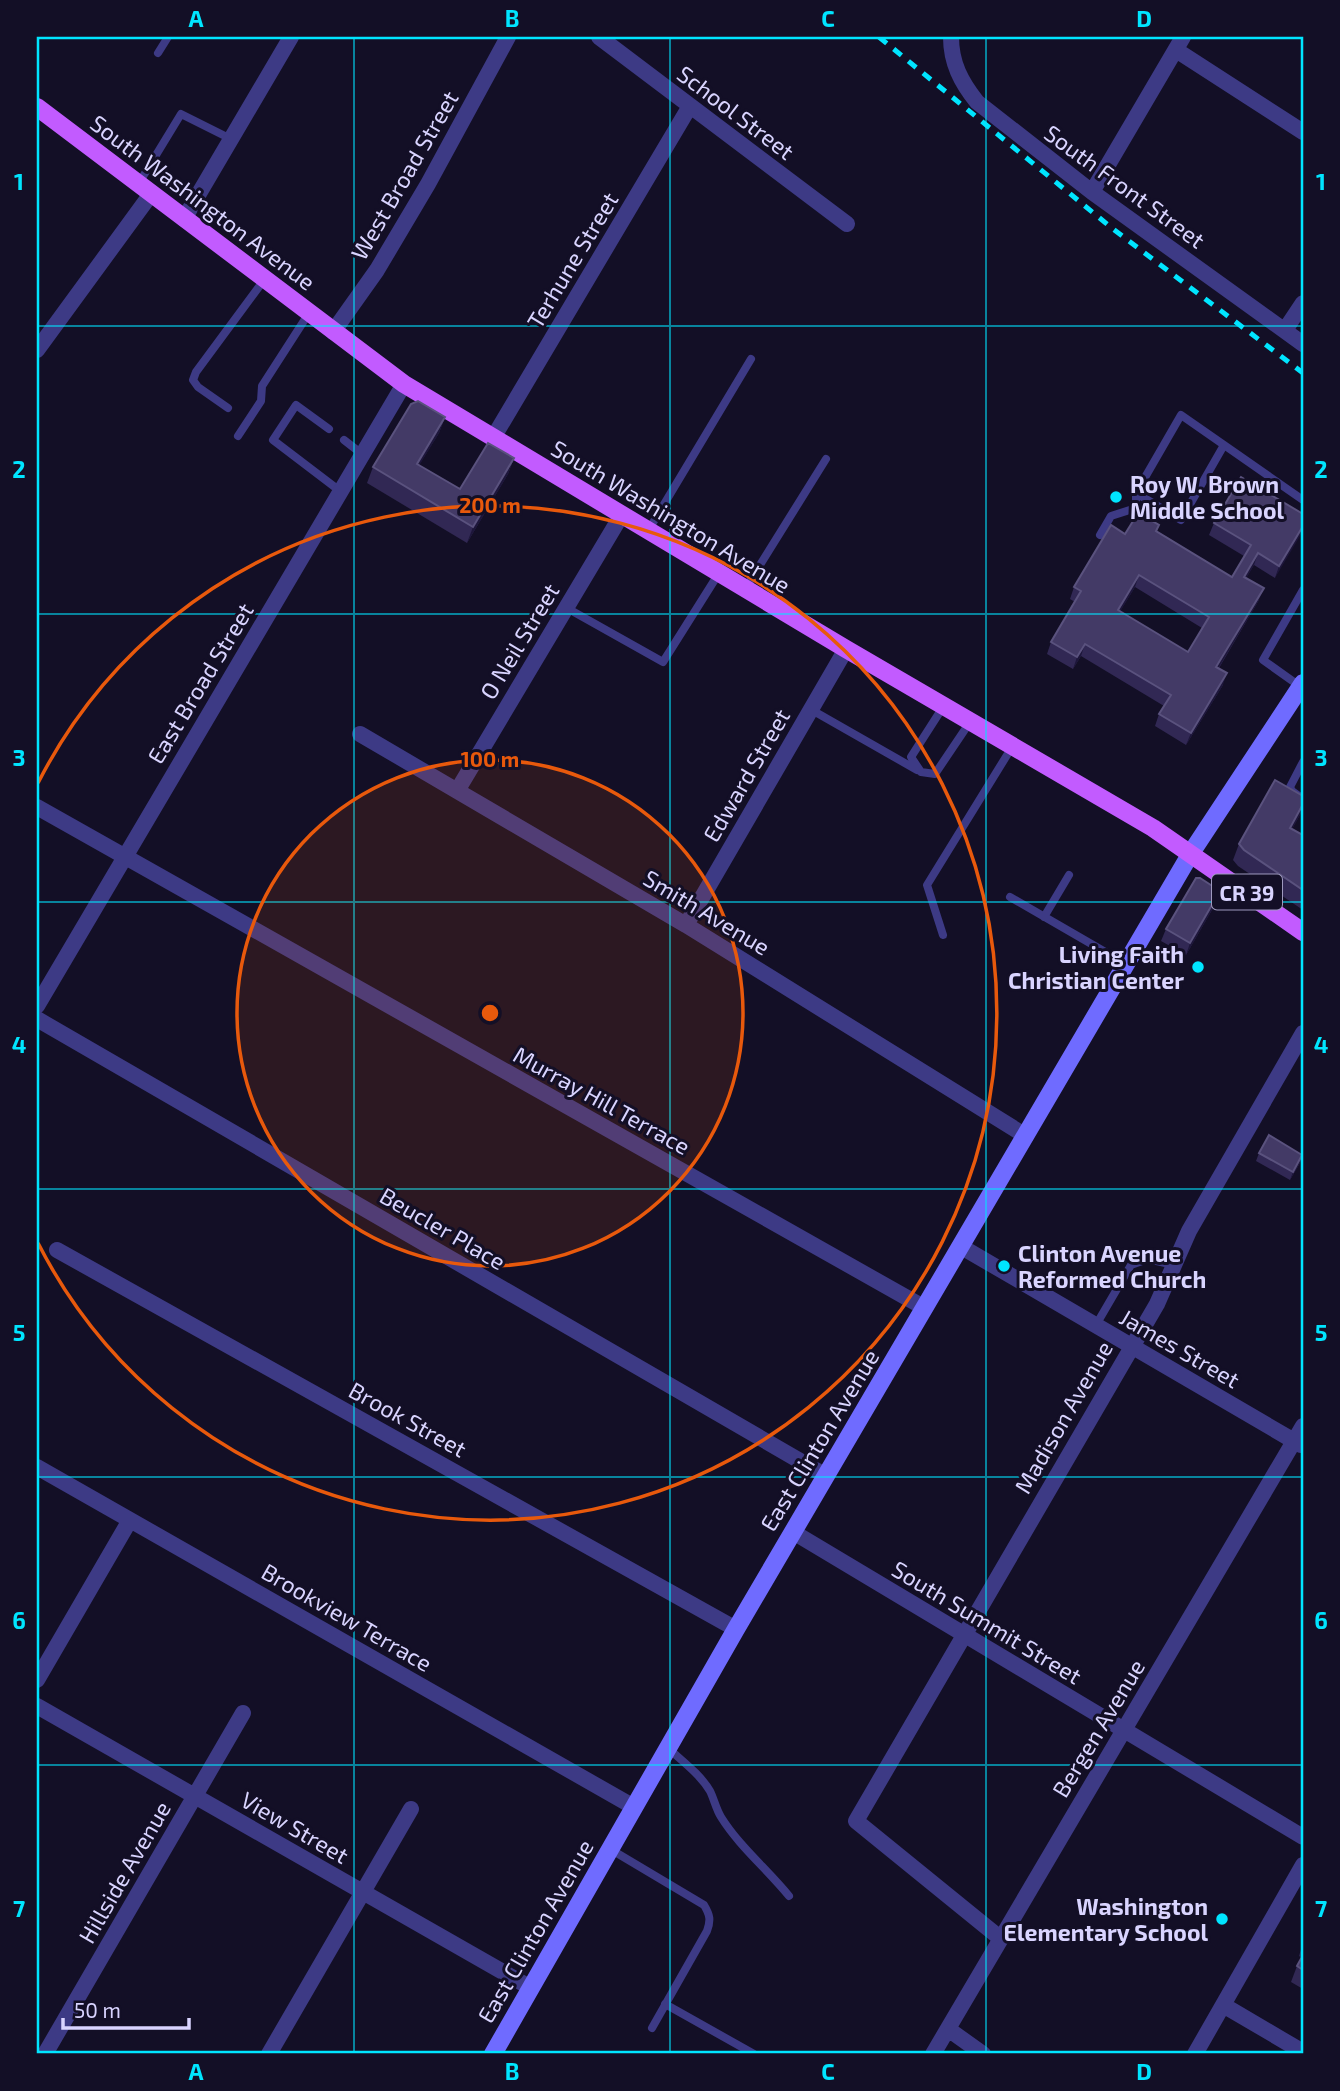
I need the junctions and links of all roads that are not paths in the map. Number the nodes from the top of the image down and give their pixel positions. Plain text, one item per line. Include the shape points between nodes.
1 (168, 37) edge
2 (291, 37) edge
3 (508, 37) edge
4 (599, 37) edge
5 (951, 39) edge
6 (1180, 44) edge
7 (158, 53) dead end
8 (690, 106) junction
9 (37, 107) edge
10 (1303, 132) edge
11 (231, 139) junction
12 (145, 189) junction
13 (1092, 192) junction
14 (184, 219) junction
15 (847, 224) dead end
16 (264, 280) junction
17 (1303, 303) edge
18 (309, 313) junction
19 (1285, 330) junction
20 (333, 332) junction
21 (1303, 344) edge
22 (37, 350) edge
23 (751, 359) dead end
24 (404, 384) junction
25 (228, 408) dead end
26 (330, 429) dead end
27 (238, 436) dead end
28 (493, 438) junction
29 (344, 440) dead end
30 (1224, 445) junction
31 (362, 453) junction
32 (826, 459) dead end
33 (340, 491) junction
34 (1136, 493) junction
35 (1303, 500) edge
36 (621, 516) junction
37 (648, 531) junction
38 (1100, 535) dead end
39 (719, 573) junction
40 (746, 589) junction
41 (1303, 590) edge
42 (565, 607) junction
43 (846, 649) junction
44 (1302, 687) edge
45 (943, 707) junction
46 (810, 709) junction
47 (970, 722) junction
48 (360, 734) dead end
49 (1012, 747) junction
50 (1303, 762) edge
51 (921, 772) junction
52 (457, 791) junction
53 (1303, 799) edge
54 (37, 807) edge
55 (1191, 853) junction
56 (124, 856) junction
57 (1069, 875) dead end
58 (1010, 897) dead end
59 (1044, 917) junction
60 (686, 925) junction
61 (1303, 932) edge
62 (943, 935) dead end
63 (1126, 964) junction
64 (37, 1006) edge
65 (37, 1018) edge
66 (1303, 1033) edge
67 (1026, 1136) junction
68 (960, 1246) junction
69 (57, 1250) dead end
70 (1174, 1265) junction
71 (925, 1308) junction
72 (1096, 1325) junction
73 (1131, 1346) junction
74 (1303, 1426) edge
75 (1298, 1443) edge
76 (37, 1466) edge
77 (826, 1476) junction
78 (130, 1520) junction
79 (793, 1532) junction
80 (736, 1629) junction
81 (963, 1634) junction
82 (37, 1680) edge
83 (37, 1706) edge
84 (243, 1713) dead end
85 (1124, 1730) junction
86 (668, 1748) junction
87 (195, 1796) junction
88 (634, 1807) junction
89 (411, 1809) dead end
90 (1303, 1837) edge
91 (610, 1849) junction
92 (1303, 1865) edge
93 (363, 1892) junction
94 (789, 1896) dead end
95 (1000, 1938) junction
96 (531, 1988) junction
97 (665, 2004) junction
98 (1223, 2005) junction
99 (652, 2028) dead end
100 (948, 2029) junction
101 (1303, 2052) edge
102 (45, 2054) edge
103 (269, 2054) edge
104 (493, 2054) edge
105 (754, 2054) edge
106 (933, 2054) edge
107 (983, 2054) edge
108 (1195, 2054) edge

1 - 7 lane
2 - 11 street
3 - 20 street, West Broad Street via 377,270
4 - 8 street, School Street
5 - 13 street, South Front Street via 956,69 977,102
6 - 10 street
6 - 13 street
8 - 15 street, School Street
8 - 28 street, Terhune Street
9 - 12 main road, South Washington Avenue / CR 39
11 - 12 lane via 181,114
11 - 14 street
12 - 14 main road, South Washington Avenue / CR 39
12 - 22 street
13 - 19 street, South Front Street
14 - 16 main road, South Washington Avenue / CR 39
16 - 18 main road, South Washington Avenue / CR 39
16 - 25 lane via 193,380
17 - 19 street
18 - 20 main road, South Washington Avenue / CR 39
18 - 27 lane via 262,386 261,401
19 - 21 street, South Front Street
20 - 24 main road, South Washington Avenue / CR 39
23 - 37 lane
24 - 28 main road, South Washington Avenue / CR 39
24 - 31 street, East Broad Street
26 - 33 lane via 296,405 273,440
28 - 36 main road, South Washington Avenue / CR 39
29 - 31 lane
30 - 34 lane via 1181,520
30 - 34 lane via 1181,415
30 - 35 lane
31 - 33 street, East Broad Street
32 - 40 lane
33 - 56 street, East Broad Street
34 - 38 lane via 1136,508 1111,516
36 - 37 main road, South Washington Avenue / CR 39
36 - 42 street, O Neil Street
37 - 39 main road, South Washington Avenue / CR 39
39 - 40 main road, South Washington Avenue / CR 39
39 - 42 lane via 663,662
40 - 43 main road, South Washington Avenue / CR 39
41 - 44 lane via 1263,660
42 - 52 street, O Neil Street
43 - 45 main road, South Washington Avenue / CR 39
43 - 46 street, Edward Street
44 - 55 street, East Clinton Avenue
45 - 47 main road, South Washington Avenue / CR 39
45 - 51 lane via 911,757
46 - 51 lane
46 - 60 street, Edward Street
47 - 49 main road, South Washington Avenue / CR 39
47 - 51 lane via 935,774
48 - 52 street, Smith Avenue
49 - 55 main road, South Washington Avenue / CR 39
49 - 62 lane via 927,886
50 - 53 lane via 1290,787
52 - 60 street, Smith Avenue
54 - 56 street, Murray Hill Terrace
55 - 61 main road, South Washington Avenue / CR 39
55 - 63 street, East Clinton Avenue
56 - 64 street, East Broad Street
56 - 71 street, Murray Hill Terrace
57 - 59 lane
58 - 59 lane
59 - 63 lane
60 - 67 street, Smith Avenue
63 - 67 street, East Clinton Avenue
65 - 77 street, Beucler Place
66 - 70 street, Madison Avenue
67 - 68 street, East Clinton Avenue
68 - 71 street, East Clinton Avenue
68 - 72 street, James Street
69 - 80 street, Brook Street
70 - 72 lane via 1148,1259 1131,1265
70 - 73 street, Madison Avenue
71 - 77 street, East Clinton Avenue
72 - 73 street, James Street
73 - 75 street, James Street
73 - 81 street, Madison Avenue
74 - 75 street, Bergen Avenue
75 - 85 street, Bergen Avenue
76 - 78 street, Brookview Terrace
77 - 79 street, East Clinton Avenue
78 - 82 street
78 - 88 street, Brookview Terrace
79 - 80 street, East Clinton Avenue
79 - 81 street, South Summit Street
80 - 86 street, East Clinton Avenue
81 - 85 street, South Summit Street
81 - 95 street, Madison Avenue via 856,1821
83 - 87 street, View Street
84 - 87 street, Hillside Avenue
85 - 90 street, South Summit Street
85 - 95 street, Bergen Avenue
86 - 88 street, East Clinton Avenue
86 - 94 lane via 696,1774 720,1815
87 - 93 street, View Street
87 - 102 street, Hillside Avenue
88 - 91 street, East Clinton Avenue
89 - 93 street
91 - 96 street, East Clinton Avenue
91 - 97 lane via 704,1905 709,1913 707,1931
92 - 98 street
93 - 96 street, View Street
93 - 103 street
95 - 100 street, Bergen Avenue
96 - 104 street, East Clinton Avenue
97 - 99 lane
97 - 105 lane
98 - 101 street
98 - 108 street
100 - 106 street, Bergen Avenue
100 - 107 street

